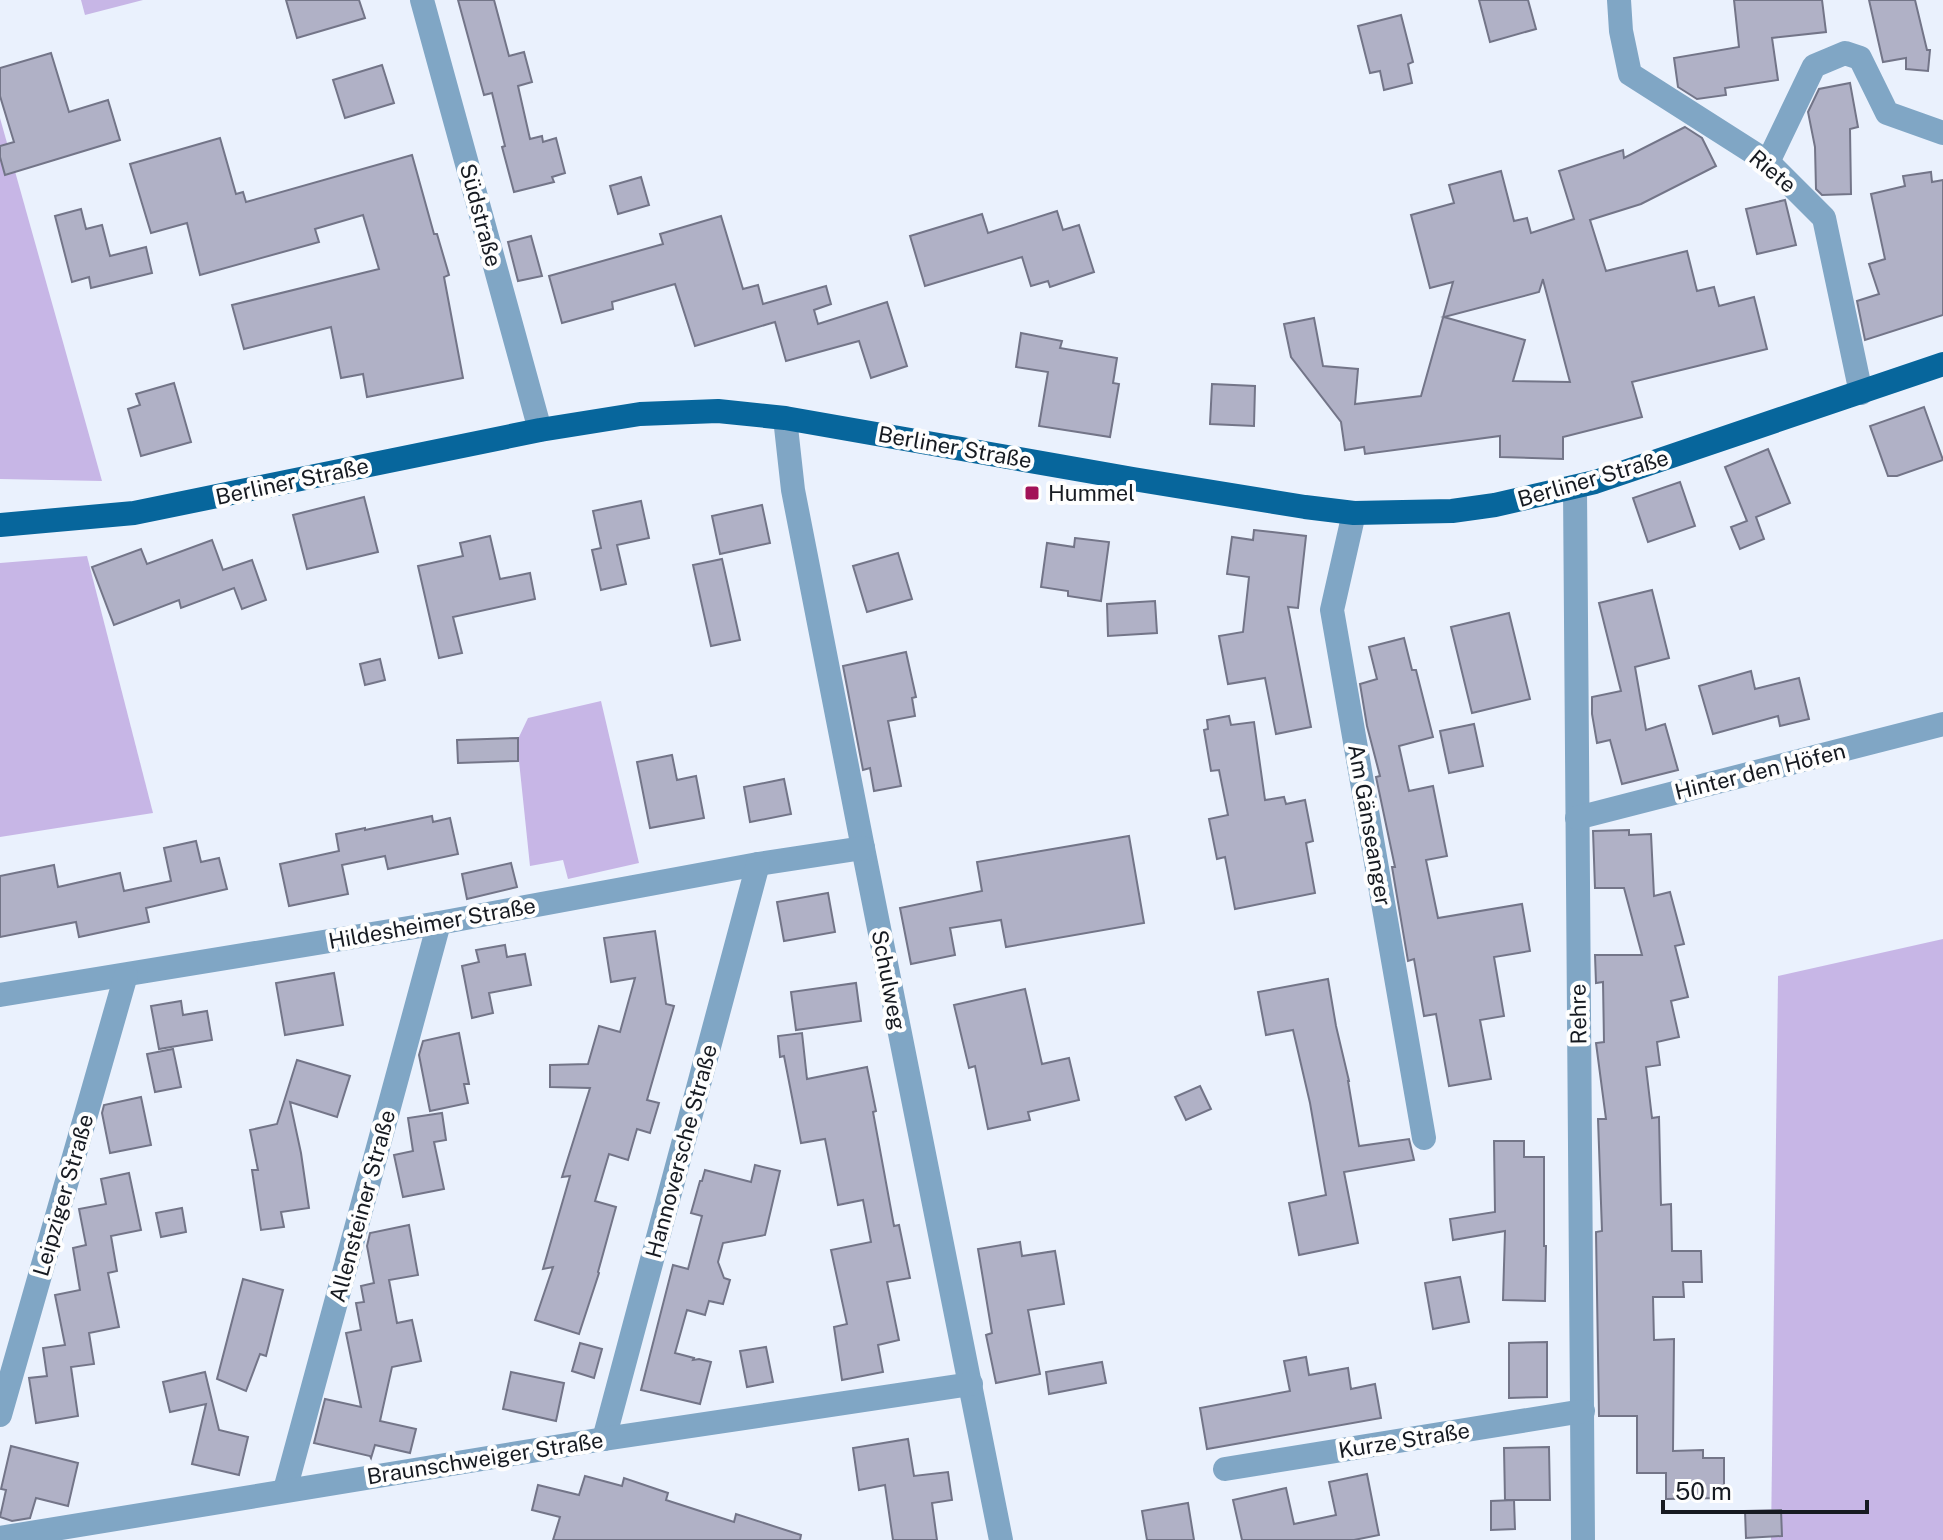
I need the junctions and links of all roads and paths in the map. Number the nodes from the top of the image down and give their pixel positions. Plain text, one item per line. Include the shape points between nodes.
1 (422, 0) edge
2 (1619, 0) edge
3 (1943, 133) edge
4 (1768, 162) junction
5 (1943, 364) edge
6 (1861, 393) junction
7 (785, 418) junction
8 (540, 430) junction
9 (1575, 488) junction
10 (1354, 513) junction
11 (0, 525) edge
12 (1943, 724) edge
13 (1577, 818) junction
14 (863, 848) junction
15 (758, 864) junction
16 (439, 923) junction
17 (126, 975) junction
18 (0, 995) edge
19 (1424, 1138) dead end
20 (971, 1384) junction
21 (1583, 1411) junction
22 (0, 1415) edge
23 (604, 1439) junction
24 (1225, 1469) dead end
25 (285, 1490) junction
26 (0, 1538) edge
27 (1001, 1540) edge
28 (1583, 1540) edge

1 - 8 street, Südstraße
2 - 4 street, Riete via 1630,74
3 - 4 street via 1887,113 1860,58 1845,53 1814,66
4 - 6 street, Riete via 1824,218
5 - 6 main road, Berliner Straße
6 - 9 main road, Berliner Straße
7 - 8 main road, Berliner Straße via 718,411 640,414
7 - 10 main road, Berliner Straße
7 - 14 street, Schulweg via 793,490
8 - 11 main road, Berliner Straße via 134,513
9 - 10 main road, Berliner Straße via 1452,511
9 - 13 street, Rehre
10 - 19 street, Am Gänseanger via 1332,610
12 - 13 street, Hinter den Höfen
13 - 21 street, Rehre
14 - 15 street, Hildesheimer Straße
14 - 20 street, Schulweg
15 - 16 street, Hildesheimer Straße
15 - 23 street, Hannoversche Straße
16 - 17 street, Hildesheimer Straße
16 - 25 street, Allensteiner Straße
17 - 18 street, Hildesheimer Straße
17 - 22 street, Leipziger Straße
20 - 23 street, Braunschweiger Straße
20 - 27 street, Schulweg
21 - 24 street, Kurze Straße
21 - 28 street, Rehre
23 - 25 street, Braunschweiger Straße
25 - 26 street, Braunschweiger Straße

